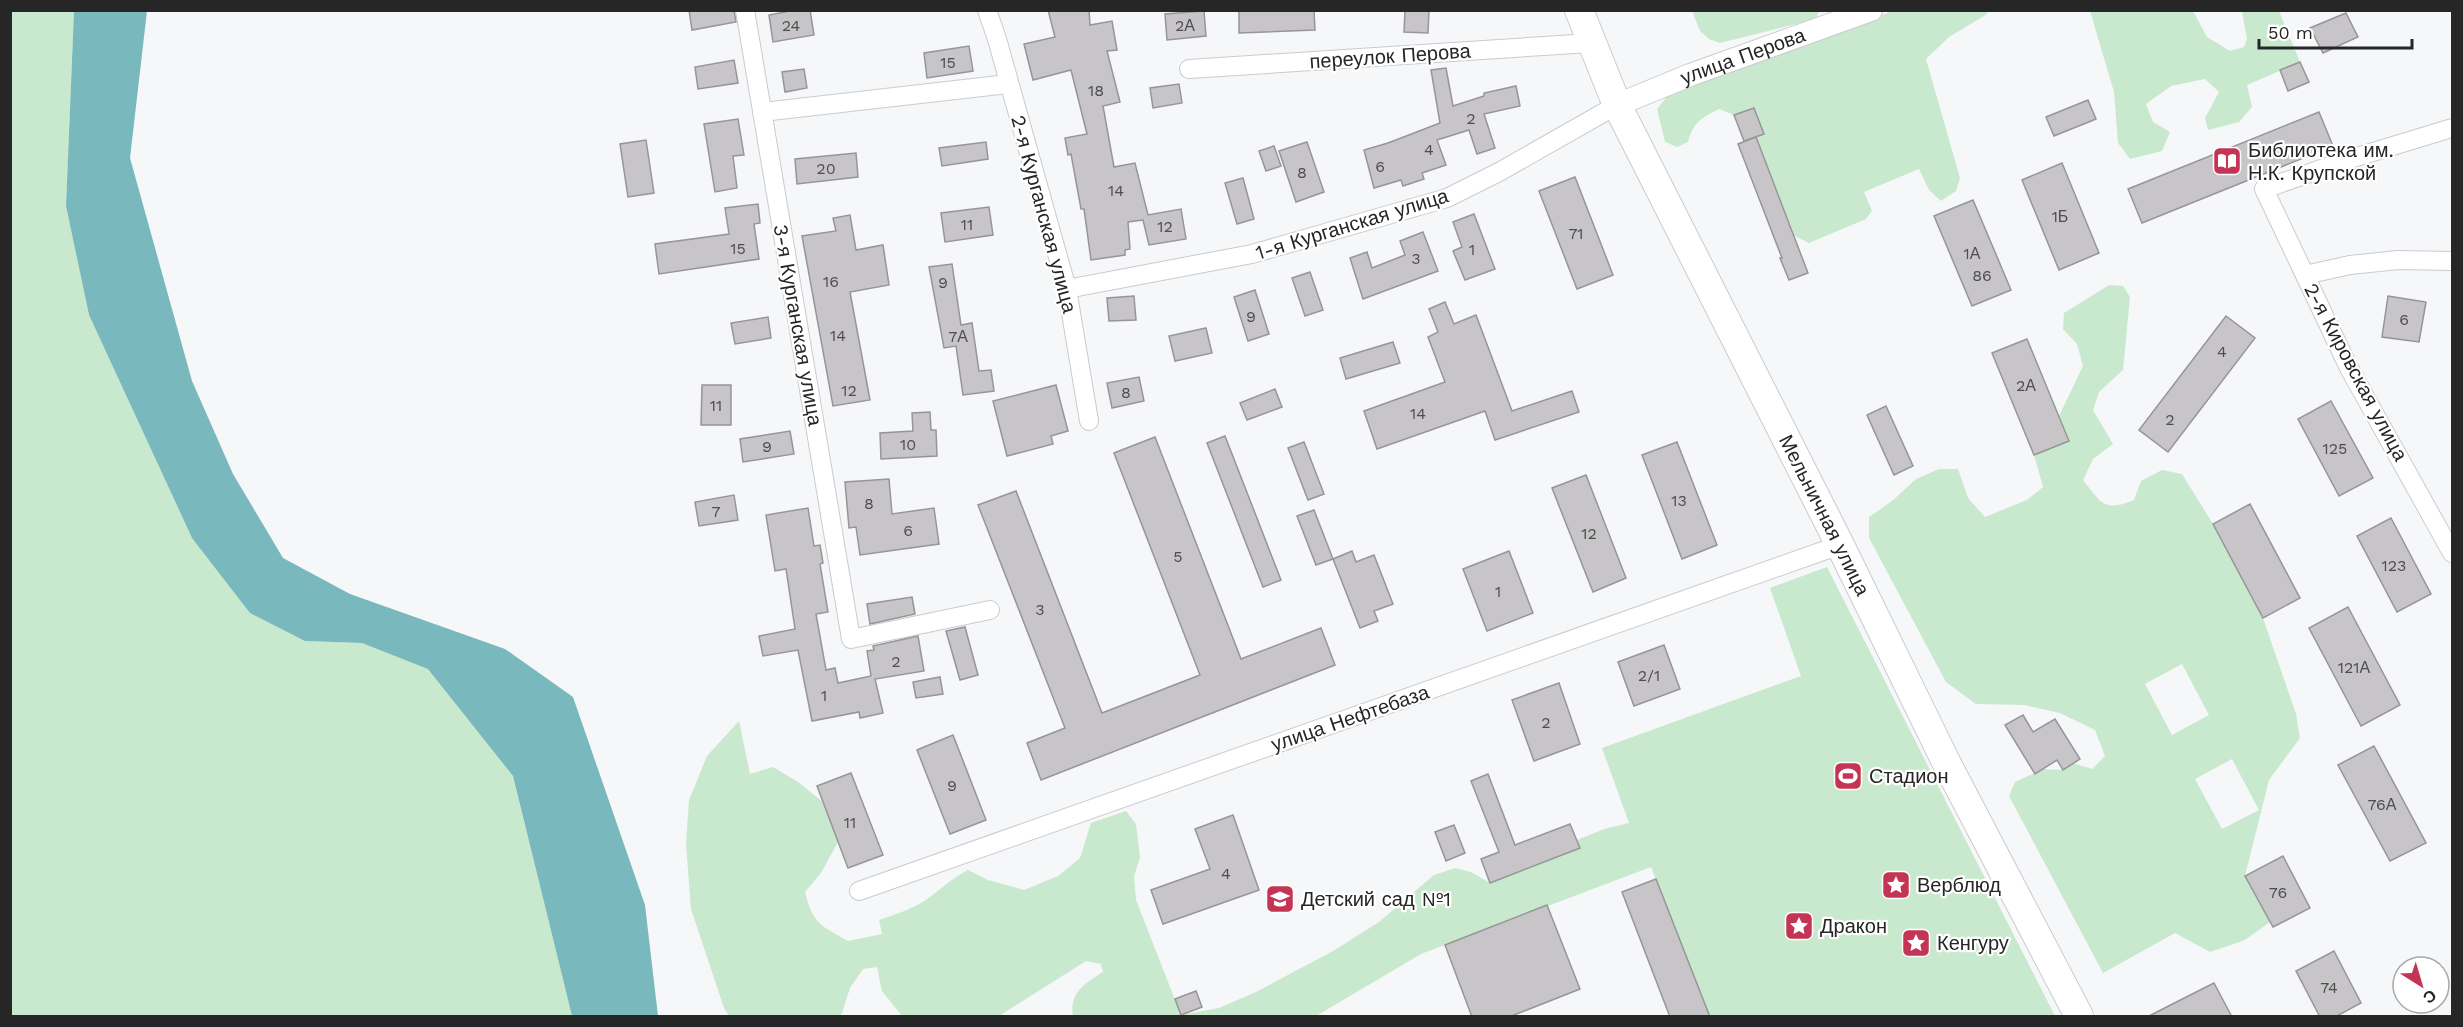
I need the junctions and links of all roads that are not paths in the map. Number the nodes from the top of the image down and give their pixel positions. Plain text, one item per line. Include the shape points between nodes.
1 (745, 10) edge
2 (987, 10) edge
3 (1579, 10) edge
4 (1871, 10) edge
5 (1590, 43) junction
6 (1189, 69) dead end
7 (1008, 84) junction
8 (1617, 105) junction
9 (762, 112) junction
10 (2452, 128) edge
11 (2452, 261) edge
12 (2305, 275) junction
13 (1067, 289) junction
14 (1089, 421) dead end
15 (1840, 545) junction
16 (2452, 553) edge
17 (990, 610) dead end
18 (859, 891) dead end
19 (2079, 1017) edge

1 - 9 street, 3-я Курганская улица
2 - 7 street, 2-я Курганская улица
3 - 5 main road, Мельничная улица
4 - 8 street, улица Перова
5 - 6 street, переулок Перова
5 - 8 main road, Мельничная улица
7 - 9 street
7 - 13 street, 2-я Курганская улица
8 - 13 street, 1-я Курганская улица via 1447,198 1252,254
8 - 15 main road, Мельничная улица
9 - 17 street, 3-я Курганская улица via 851,639
10 - 12 street, 2-я Кировская улица via 2264,189
11 - 12 street via 2398,260
12 - 16 street, 2-я Кировская улица via 2349,368
13 - 14 street, 2-я Курганская улица
15 - 18 street, улица Нефтебаза
15 - 19 main road, Мельничная улица via 1947,764

